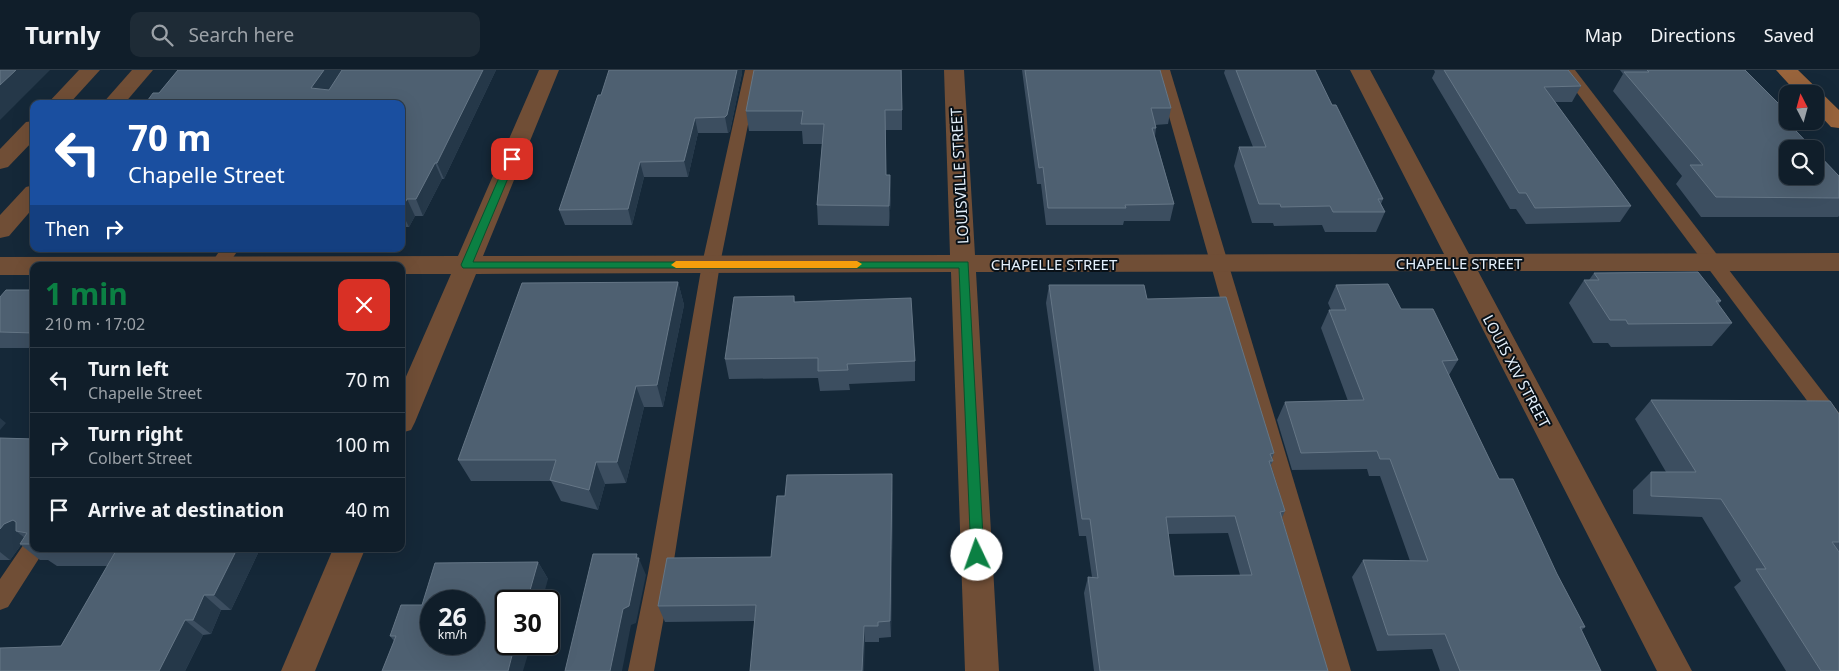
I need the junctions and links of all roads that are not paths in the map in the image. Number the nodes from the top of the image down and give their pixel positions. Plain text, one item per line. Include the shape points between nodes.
1 (90, 70) edge
2 (143, 70) edge
3 (549, 70) edge
4 (752, 70) edge
5 (954, 70) edge
6 (1162, 70) edge
7 (1360, 70) edge
8 (1567, 70) edge
9 (1786, 70) edge
10 (1801, 85) edge
11 (61, 100) edge
12 (116, 100) edge
13 (1824, 107) edge
14 (1839, 122) edge
15 (30, 131) edge
16 (0, 162) edge
17 (30, 196) edge
18 (0, 230) edge
19 (1712, 262) junction
20 (1839, 262) edge
21 (1218, 263) junction
22 (1460, 263) junction
23 (711, 264) junction
24 (964, 264) junction
25 (405, 265) edge
26 (467, 265) junction
27 (0, 266) edge
28 (30, 266) edge
29 (405, 412) edge
30 (1839, 428) edge
31 (31, 552) edge
32 (348, 552) edge
33 (0, 599) edge
34 (298, 671) edge
35 (641, 671) edge
36 (982, 671) edge
37 (1338, 671) edge
38 (1675, 671) edge

1 - 11 street
2 - 12 street
3 - 26 street
4 - 23 lane
5 - 24 street, LOUISVILLE STREET
6 - 21 lane
7 - 22 street, LOUIS XIV STREET
8 - 19 lane
9 - 10 main road
13 - 14 main road
15 - 16 street
17 - 18 street
19 - 20 street, CHAPELLE STREET
19 - 22 street, CHAPELLE STREET
19 - 30 lane
21 - 22 street, CHAPELLE STREET
21 - 24 street, CHAPELLE STREET
21 - 37 lane
22 - 38 street, LOUIS XIV STREET
23 - 24 street, CHAPELLE STREET
23 - 26 street, CHAPELLE STREET
23 - 35 lane
24 - 36 street, LOUISVILLE STREET
25 - 26 street, CHAPELLE STREET
26 - 29 street
27 - 28 street, CHAPELLE STREET
31 - 33 lane
32 - 34 street

